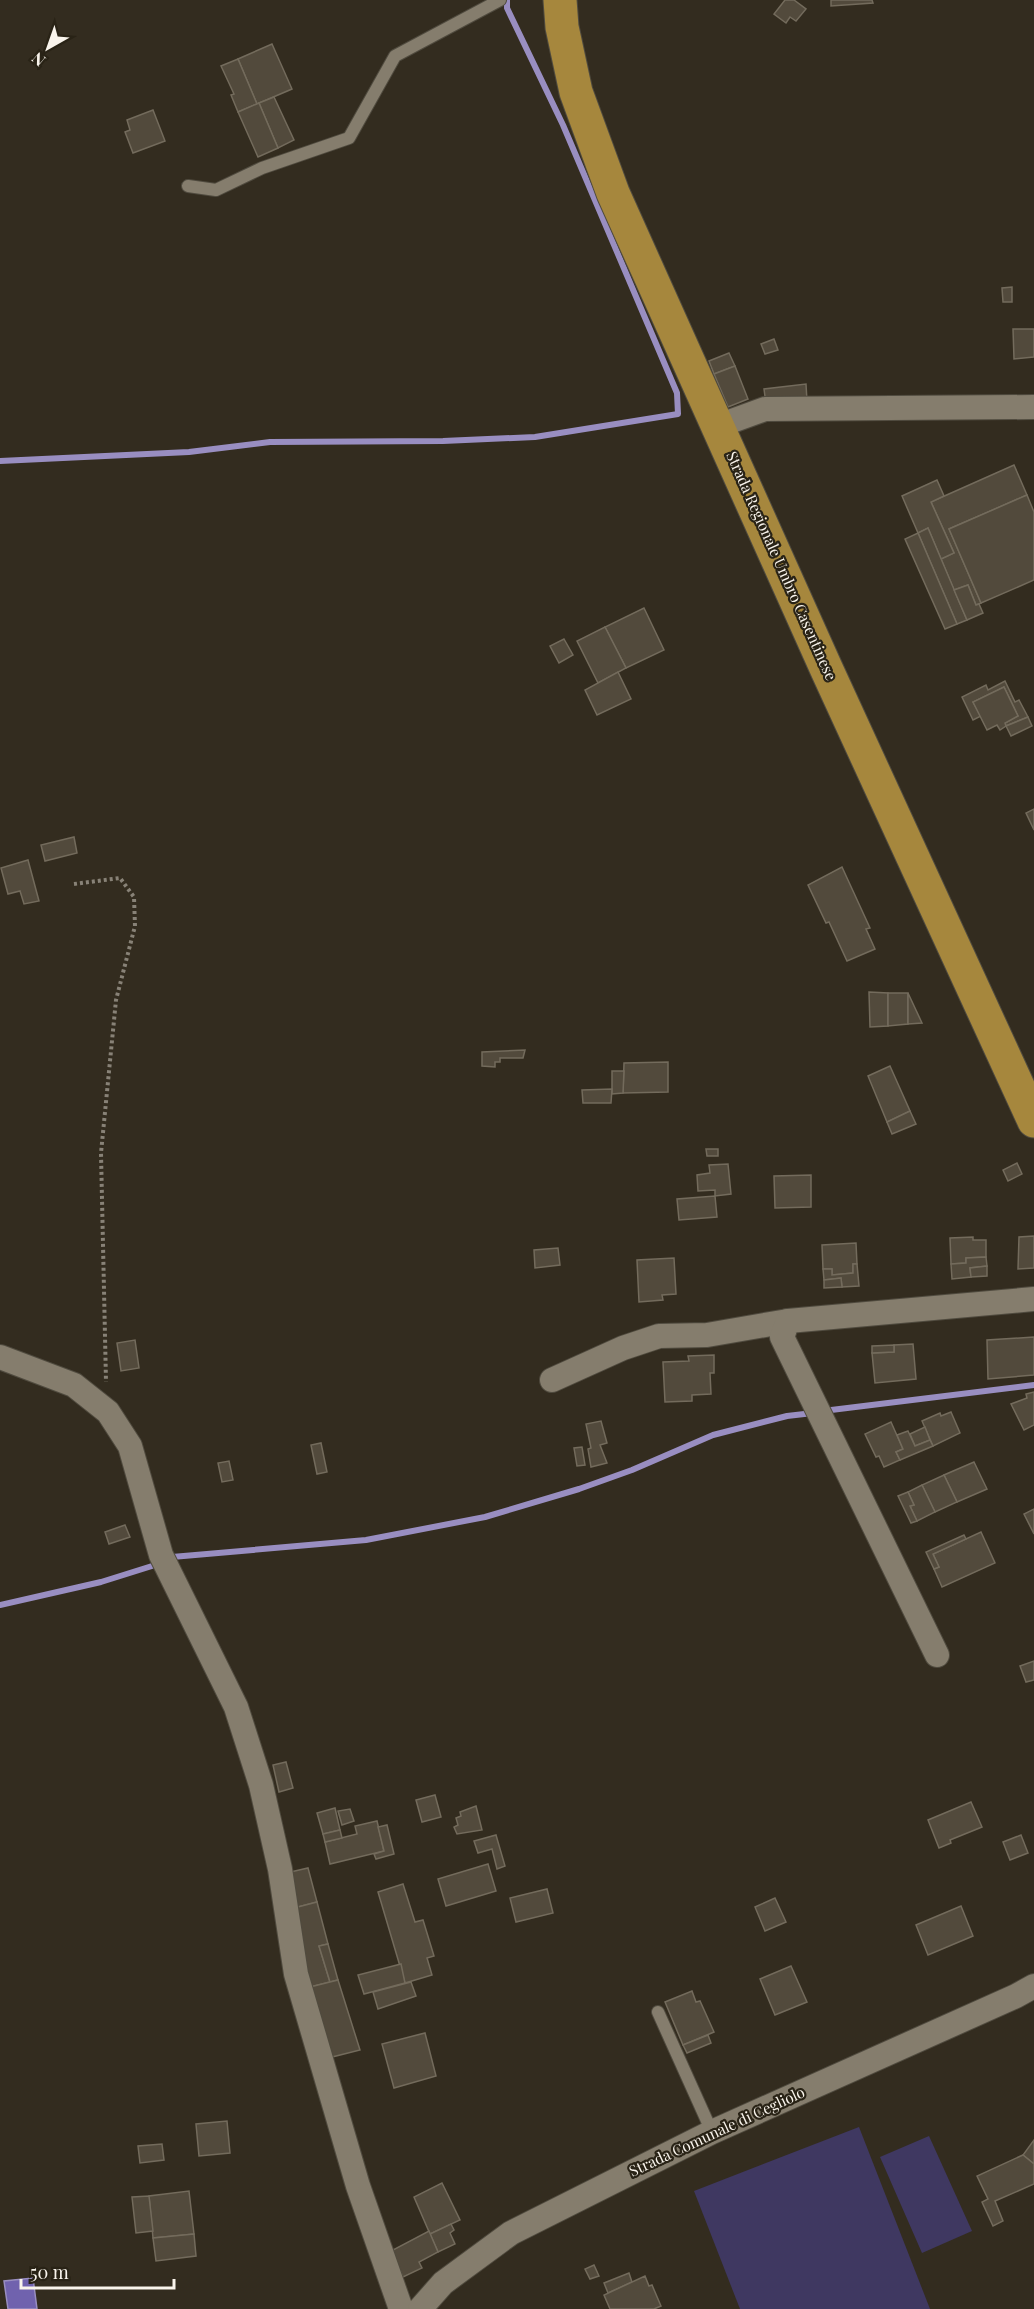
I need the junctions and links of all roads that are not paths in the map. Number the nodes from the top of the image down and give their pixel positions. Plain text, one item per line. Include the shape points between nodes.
1 (500, 0) edge
2 (560, 0) edge
3 (188, 186) dead end
4 (1034, 407) edge
5 (718, 426) junction
6 (1034, 1121) edge
7 (1034, 1299) edge
8 (788, 1321) junction
9 (0, 1357) edge
10 (552, 1380) dead end
11 (937, 1655) dead end
12 (1034, 1986) edge
13 (658, 2012) dead end
14 (712, 2132) junction
15 (401, 2309) edge
16 (420, 2309) edge

1 - 3 lane via 395,56 349,138 262,168 216,190
2 - 5 main road, Strada Regionale Umbro Casentinese via 576,92 609,182
4 - 5 street via 765,409
5 - 6 main road, Strada Regionale Umbro Casentinese
7 - 8 street
8 - 10 street via 707,1335 659,1336
8 - 11 street via 782,1337
9 - 15 street via 74,1385 108,1412 130,1446 161,1555 239,1718 261,1785 296,1974 358,2186
12 - 14 street, Strada Comunale di Cegliolo
13 - 14 lane
14 - 16 street, Strada Comunale di Cegliolo via 511,2233 443,2283

